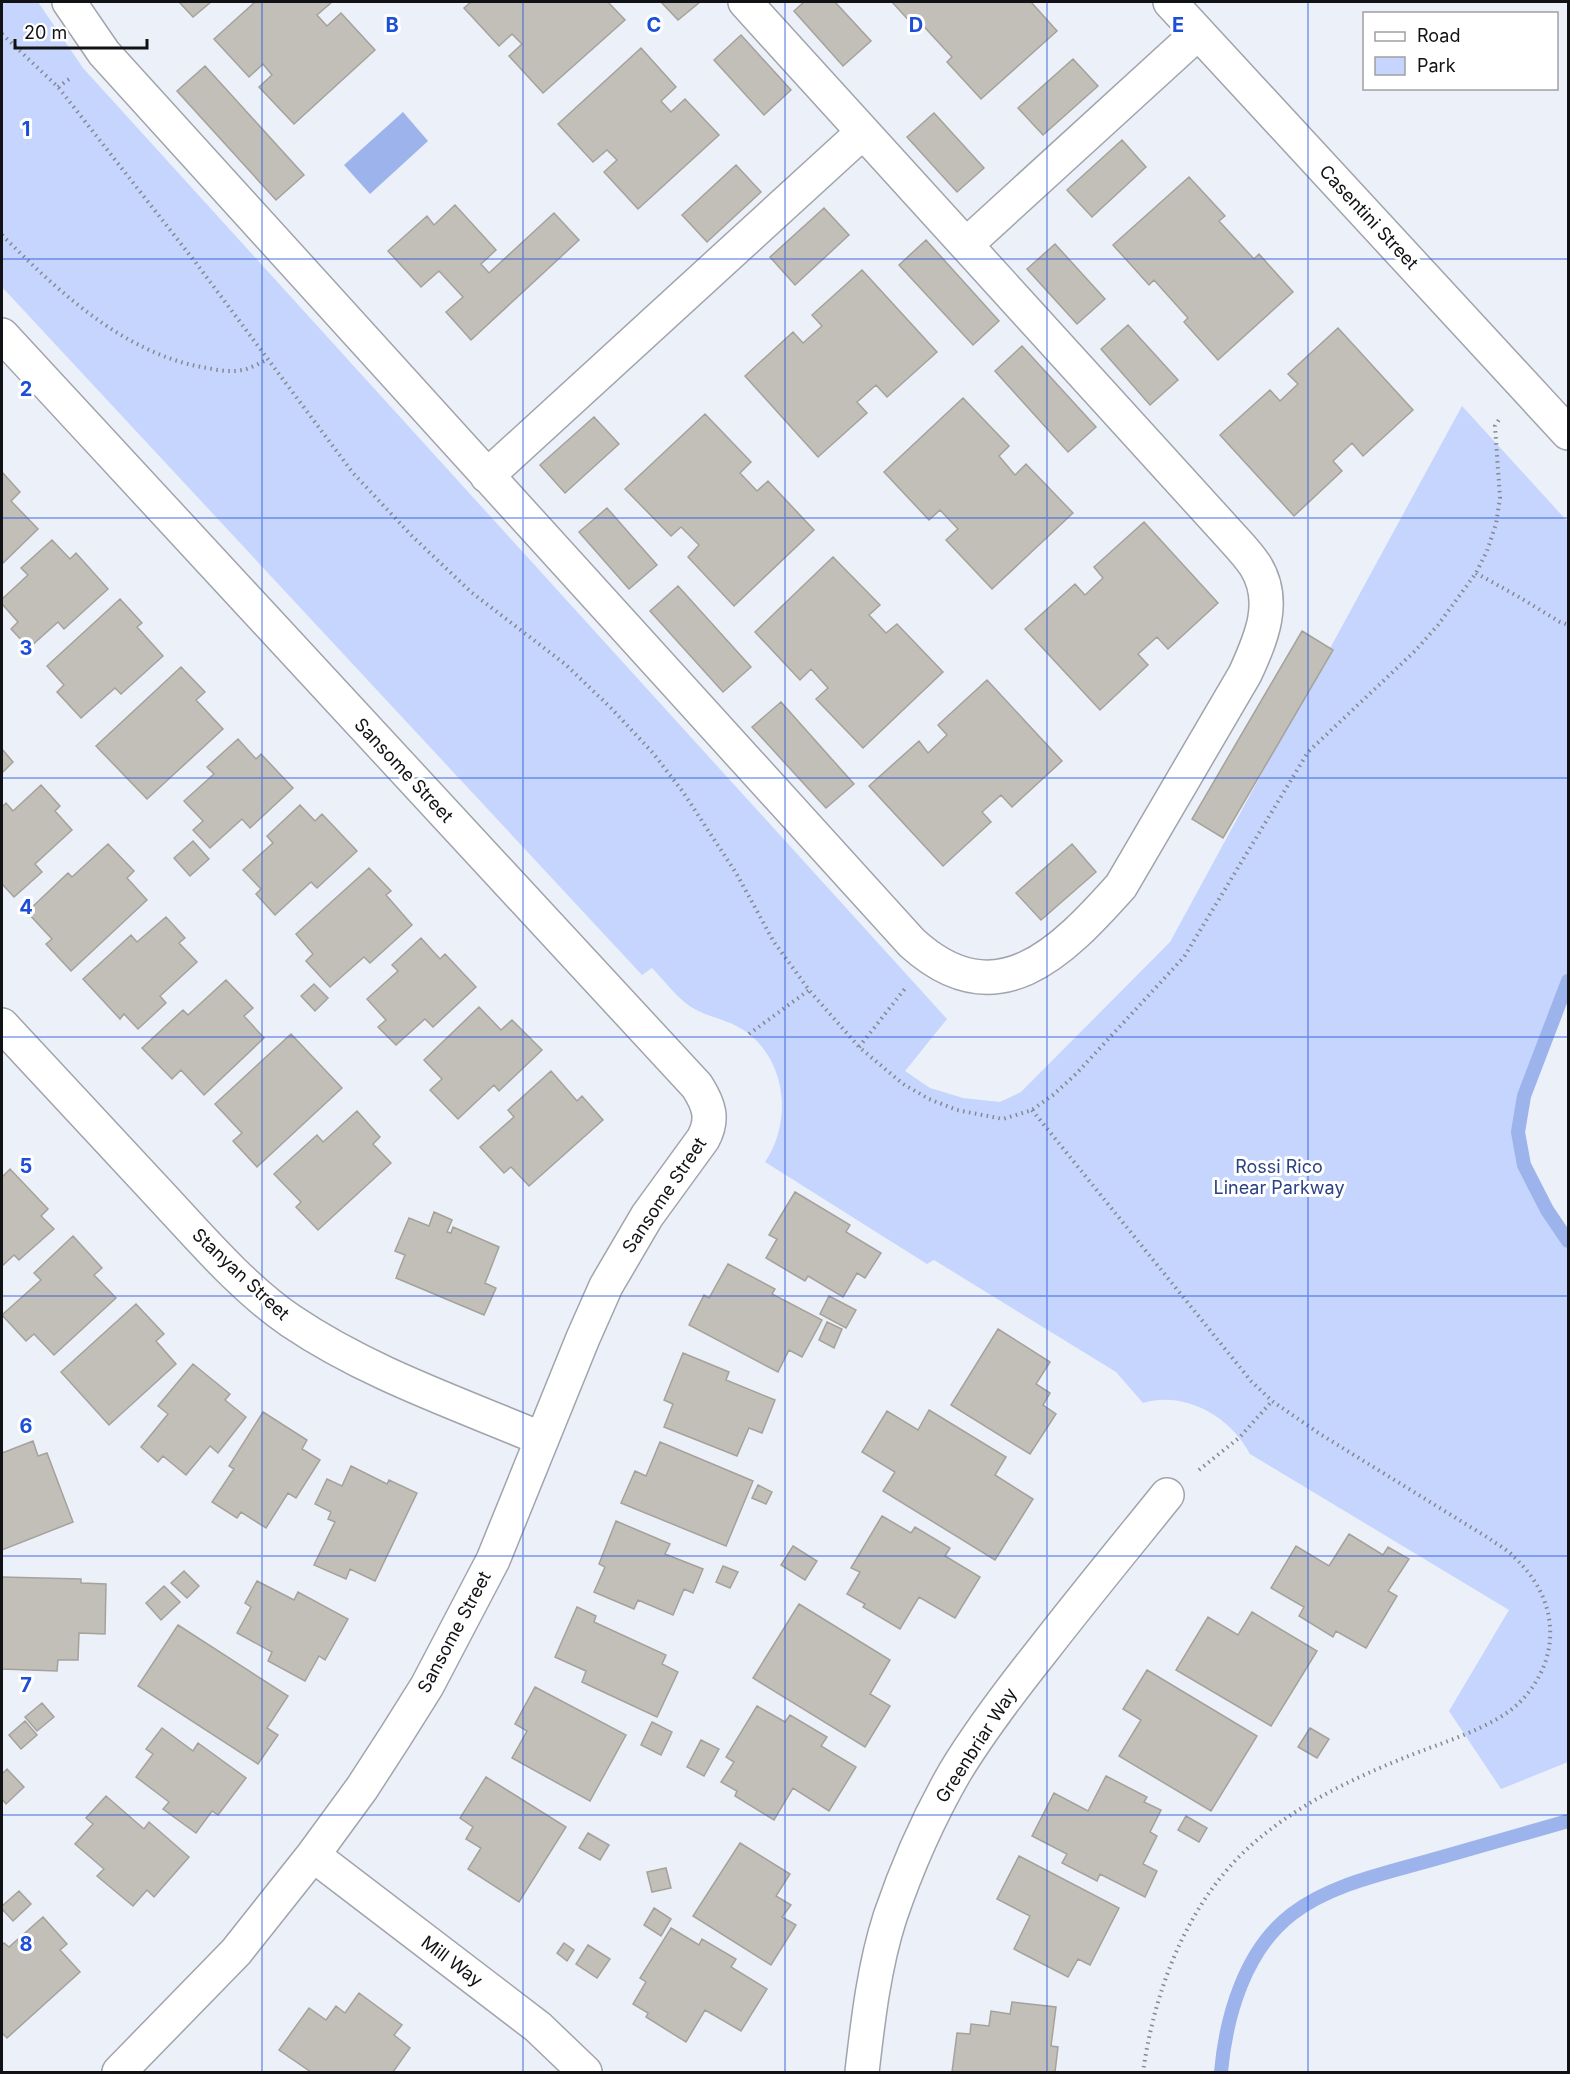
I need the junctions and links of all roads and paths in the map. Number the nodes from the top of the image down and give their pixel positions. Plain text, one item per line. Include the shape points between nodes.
1 (69, 2) edge
2 (745, 2) edge
3 (1170, 2) edge
4 (1198, 33) junction
5 (2, 34) edge
6 (863, 132) junction
7 (2, 235) edge
8 (967, 244) junction
9 (2, 335) edge
10 (267, 360) junction
11 (1522, 382) junction
12 (1569, 433) edge
13 (487, 476) junction
14 (1476, 573) junction
15 (1569, 624) edge
16 (930, 959) junction
17 (809, 990) junction
18 (2, 1024) edge
19 (749, 1034) dead end
20 (859, 1047) junction
21 (1032, 1110) junction
22 (1272, 1401) junction
23 (542, 1439) junction
24 (1167, 1496) joint
25 (313, 1855) junction
26 (119, 2073) edge
27 (585, 2073) edge
28 (862, 2073) edge
29 (1143, 2073) edge

1 - 13 street via 104,53
2 - 6 street
3 - 4 street, Casentini Street
4 - 8 street
4 - 11 street, Casentini Street
5 - 10 path via 58,87
6 - 8 street
6 - 13 street
7 - 10 path via 45,279 95,318 158,354 224,371 242,370
8 - 16 street via 1228,532 1255,566 1267,602 1259,644 1245,674 1120,886 1095,915 1041,961 1019,972 997,977 973,976
9 - 23 street, Sansome Street via 662,1047 707,1102 709,1128 621,1259 583,1338
10 - 17 path via 373,497 471,592 565,664 653,753 683,792 736,873 774,942
11 - 12 street, Casentini Street
11 - 14 path via 1495,426 1500,498 1496,524
13 - 16 street
14 - 15 path
14 - 21 path via 1415,651 1308,752 1184,957 1076,1074
16 - 20 path
17 - 19 path
17 - 20 path
18 - 23 street, Stanyan Street via 200,1237 288,1319 333,1348 380,1371
20 - 21 path via 903,1084 957,1110 1003,1119
21 - 22 path via 1214,1338
22 - 24 path via 1240,1437
22 - 29 path via 1514,1556 1546,1600 1551,1620 1550,1643 1535,1681 1519,1703 1480,1728 1334,1788 1292,1813 1255,1842 1225,1873 1200,1908 1166,1974
23 - 25 street, Sansome Street via 493,1560 427,1686 362,1788
24 - 28 street, Greenbriar Way via 1010,1692 978,1736 937,1806 890,1918 873,1988
25 - 26 street, Sansome Street via 236,1952
25 - 27 street, Mill Way via 538,2027

